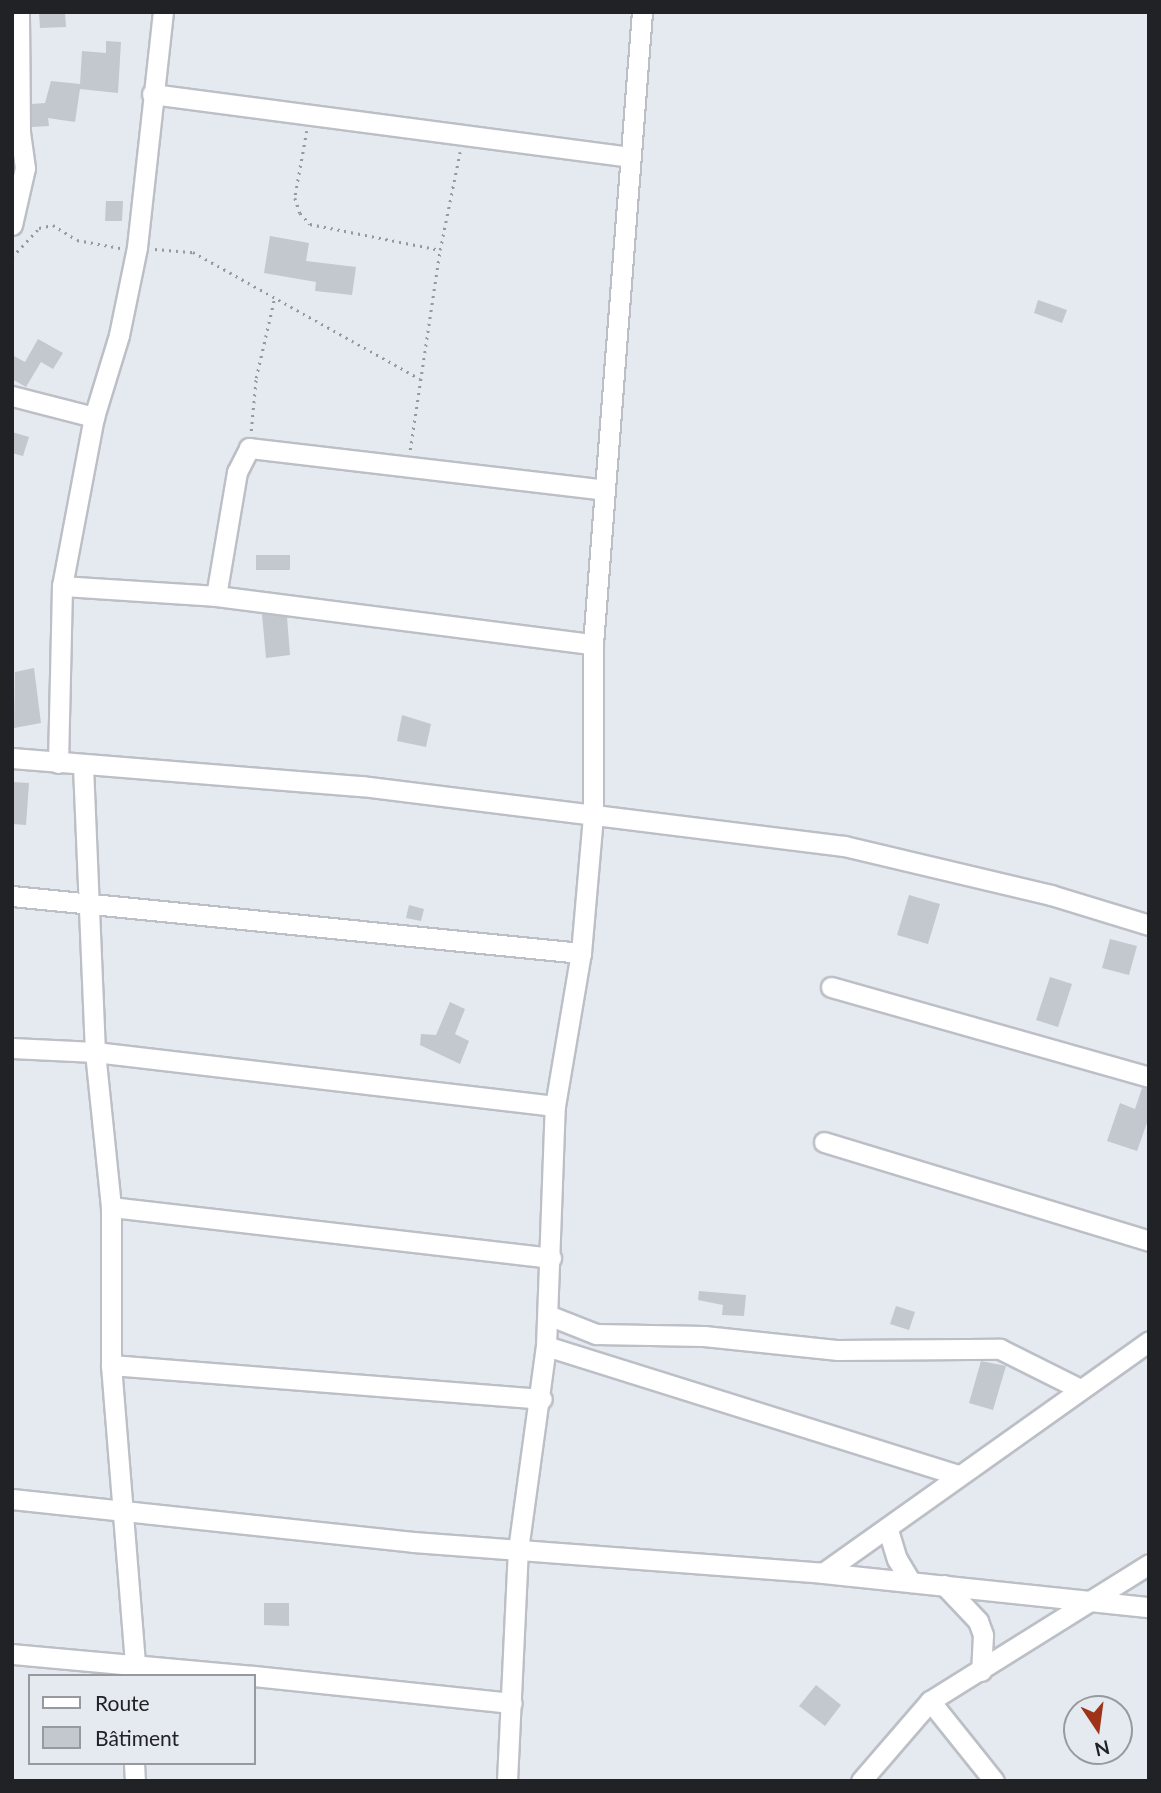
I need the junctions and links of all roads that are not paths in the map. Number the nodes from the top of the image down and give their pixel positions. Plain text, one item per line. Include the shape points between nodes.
1 (19, 12) edge
2 (163, 12) edge
3 (642, 12) edge
4 (152, 94) junction
5 (16, 130) edge
6 (630, 157) junction
7 (12, 225) edge
8 (12, 396) edge
9 (94, 417) junction
10 (604, 490) junction
11 (62, 586) junction
12 (216, 596) junction
13 (593, 644) junction
14 (12, 758) edge
15 (58, 763) junction
16 (83, 766) junction
17 (593, 816) junction
18 (12, 896) edge
19 (88, 902) junction
20 (1149, 925) edge
21 (581, 953) junction
22 (831, 987) dead end
23 (12, 1048) edge
24 (95, 1052) junction
25 (1149, 1077) edge
26 (555, 1106) junction
27 (824, 1142) dead end
28 (111, 1207) junction
29 (1149, 1241) edge
30 (551, 1258) junction
31 (548, 1315) junction
32 (1149, 1341) edge
33 (546, 1346) junction
34 (111, 1365) junction
35 (1080, 1390) junction
36 (542, 1399) junction
37 (958, 1475) junction
38 (12, 1499) edge
39 (124, 1511) junction
40 (888, 1530) junction
41 (518, 1550) junction
42 (1149, 1564) edge
43 (823, 1573) junction
44 (911, 1582) junction
45 (944, 1585) junction
46 (1094, 1600) junction
47 (1149, 1607) edge
48 (12, 1654) edge
49 (136, 1670) edge
50 (981, 1671) junction
51 (214, 1674) edge
52 (256, 1676) edge
53 (930, 1701) junction
54 (512, 1703) junction
55 (507, 1781) edge
56 (861, 1781) edge
57 (994, 1781) edge

1 - 5 street
2 - 4 street
3 - 6 street
4 - 6 street
4 - 9 street via 137,247 119,335
5 - 7 street via 24,168
6 - 10 street
8 - 9 street
9 - 11 street
10 - 12 street via 249,448 237,472
10 - 13 street
11 - 12 street
11 - 15 street
12 - 13 street
13 - 17 street
14 - 15 street
15 - 16 street
16 - 17 street via 362,786
16 - 19 street
17 - 20 street via 844,846 1051,895
17 - 21 street
18 - 19 street
19 - 21 street
19 - 24 street
21 - 26 street
22 - 25 street
23 - 24 street
24 - 26 street
24 - 28 street
26 - 30 street
27 - 29 street
28 - 30 street
28 - 34 street
30 - 31 street
31 - 33 street
31 - 35 street via 596,1335 704,1336 838,1350 1000,1349
32 - 35 street
33 - 36 street
33 - 37 street
34 - 36 street
34 - 39 street
35 - 37 street
36 - 41 street
37 - 40 street
38 - 39 street
39 - 41 street
39 - 49 street
40 - 43 street
40 - 44 street
41 - 43 street
41 - 54 street
42 - 46 street
43 - 44 street
44 - 45 street
45 - 46 street
45 - 50 street via 978,1621 983,1635
46 - 47 street
46 - 50 street
48 - 49 street
49 - 51 street
50 - 53 street
52 - 54 street
53 - 56 street
53 - 57 street
54 - 55 street

